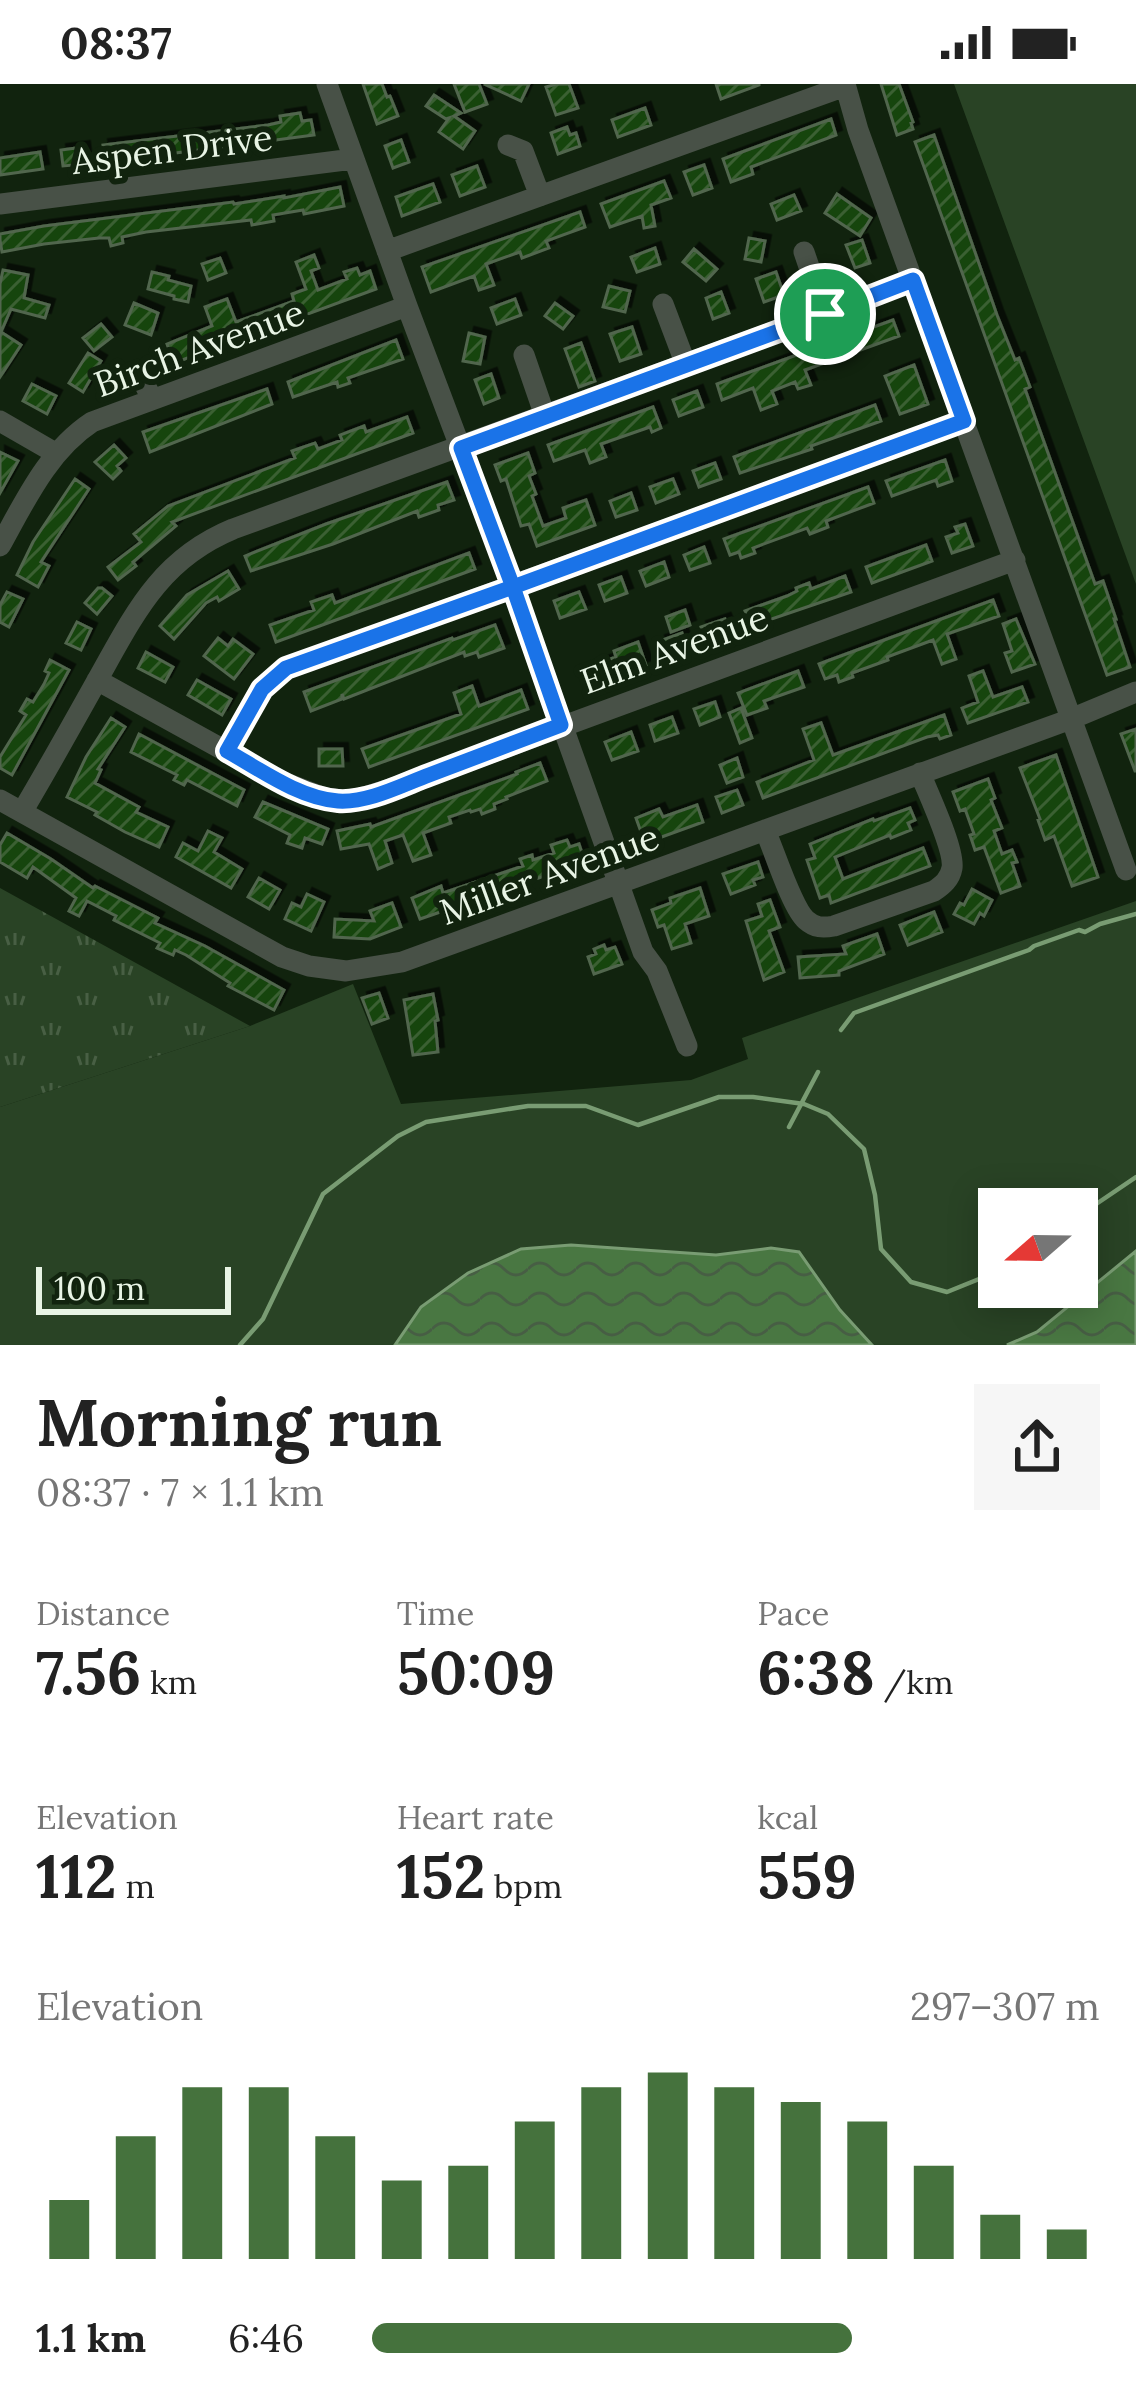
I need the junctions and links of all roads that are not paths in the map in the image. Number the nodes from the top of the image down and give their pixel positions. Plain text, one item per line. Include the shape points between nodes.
1 (326, 84) edge
2 (845, 85) edge
3 (508, 145) dead end
4 (353, 158) junction
5 (540, 196) junction
6 (0, 205) edge
7 (387, 250) junction
8 (804, 252) dead end
9 (913, 280) junction
10 (663, 304) dead end
11 (406, 306) junction
12 (825, 314) junction
13 (524, 355) dead end
14 (686, 365) junction
15 (141, 377) dead end
16 (152, 399) junction
17 (545, 416) junction
18 (0, 421) edge
19 (964, 421) junction
20 (461, 448) junction
21 (57, 454) junction
22 (0, 546) edge
23 (1015, 560) junction
24 (513, 587) junction
25 (97, 680) junction
26 (1136, 692) edge
27 (1071, 718) junction
28 (561, 725) junction
29 (227, 751) junction
30 (920, 773) junction
31 (0, 800) edge
32 (22, 812) junction
33 (766, 830) junction
34 (1126, 870) dead end
35 (619, 884) junction
36 (687, 1046) dead end

1 - 4 street
2 - 5 street via 695,131
2 - 9 street
3 - 5 street via 523,152
4 - 6 street, Aspen Drive
4 - 7 street
5 - 7 street
7 - 11 street
8 - 12 street
9 - 12 street
9 - 19 street
10 - 14 street
11 - 16 street, Birch Avenue
11 - 20 street
12 - 14 street
13 - 17 street
14 - 17 street
15 - 16 street
16 - 21 street, Birch Avenue via 92,422
17 - 20 street
18 - 21 street
19 - 23 street
19 - 24 street
20 - 24 street
20 - 25 street via 195,549 146,596
21 - 22 street, Birch Avenue
23 - 27 street
23 - 28 street, Elm Avenue
24 - 28 street
24 - 29 street via 286,668 262,689
25 - 29 street, Elm Avenue
25 - 32 street
26 - 27 street, Miller Avenue
27 - 30 street, Miller Avenue
27 - 34 street
28 - 29 street, Elm Avenue via 351,801 306,792
28 - 35 street
30 - 33 street, Miller Avenue
30 - 33 street via 952,855 951,873 934,891 818,927 798,910
31 - 32 street, Miller Avenue
32 - 35 street, Miller Avenue via 282,957 321,969 402,962
33 - 35 street, Miller Avenue
35 - 36 street

